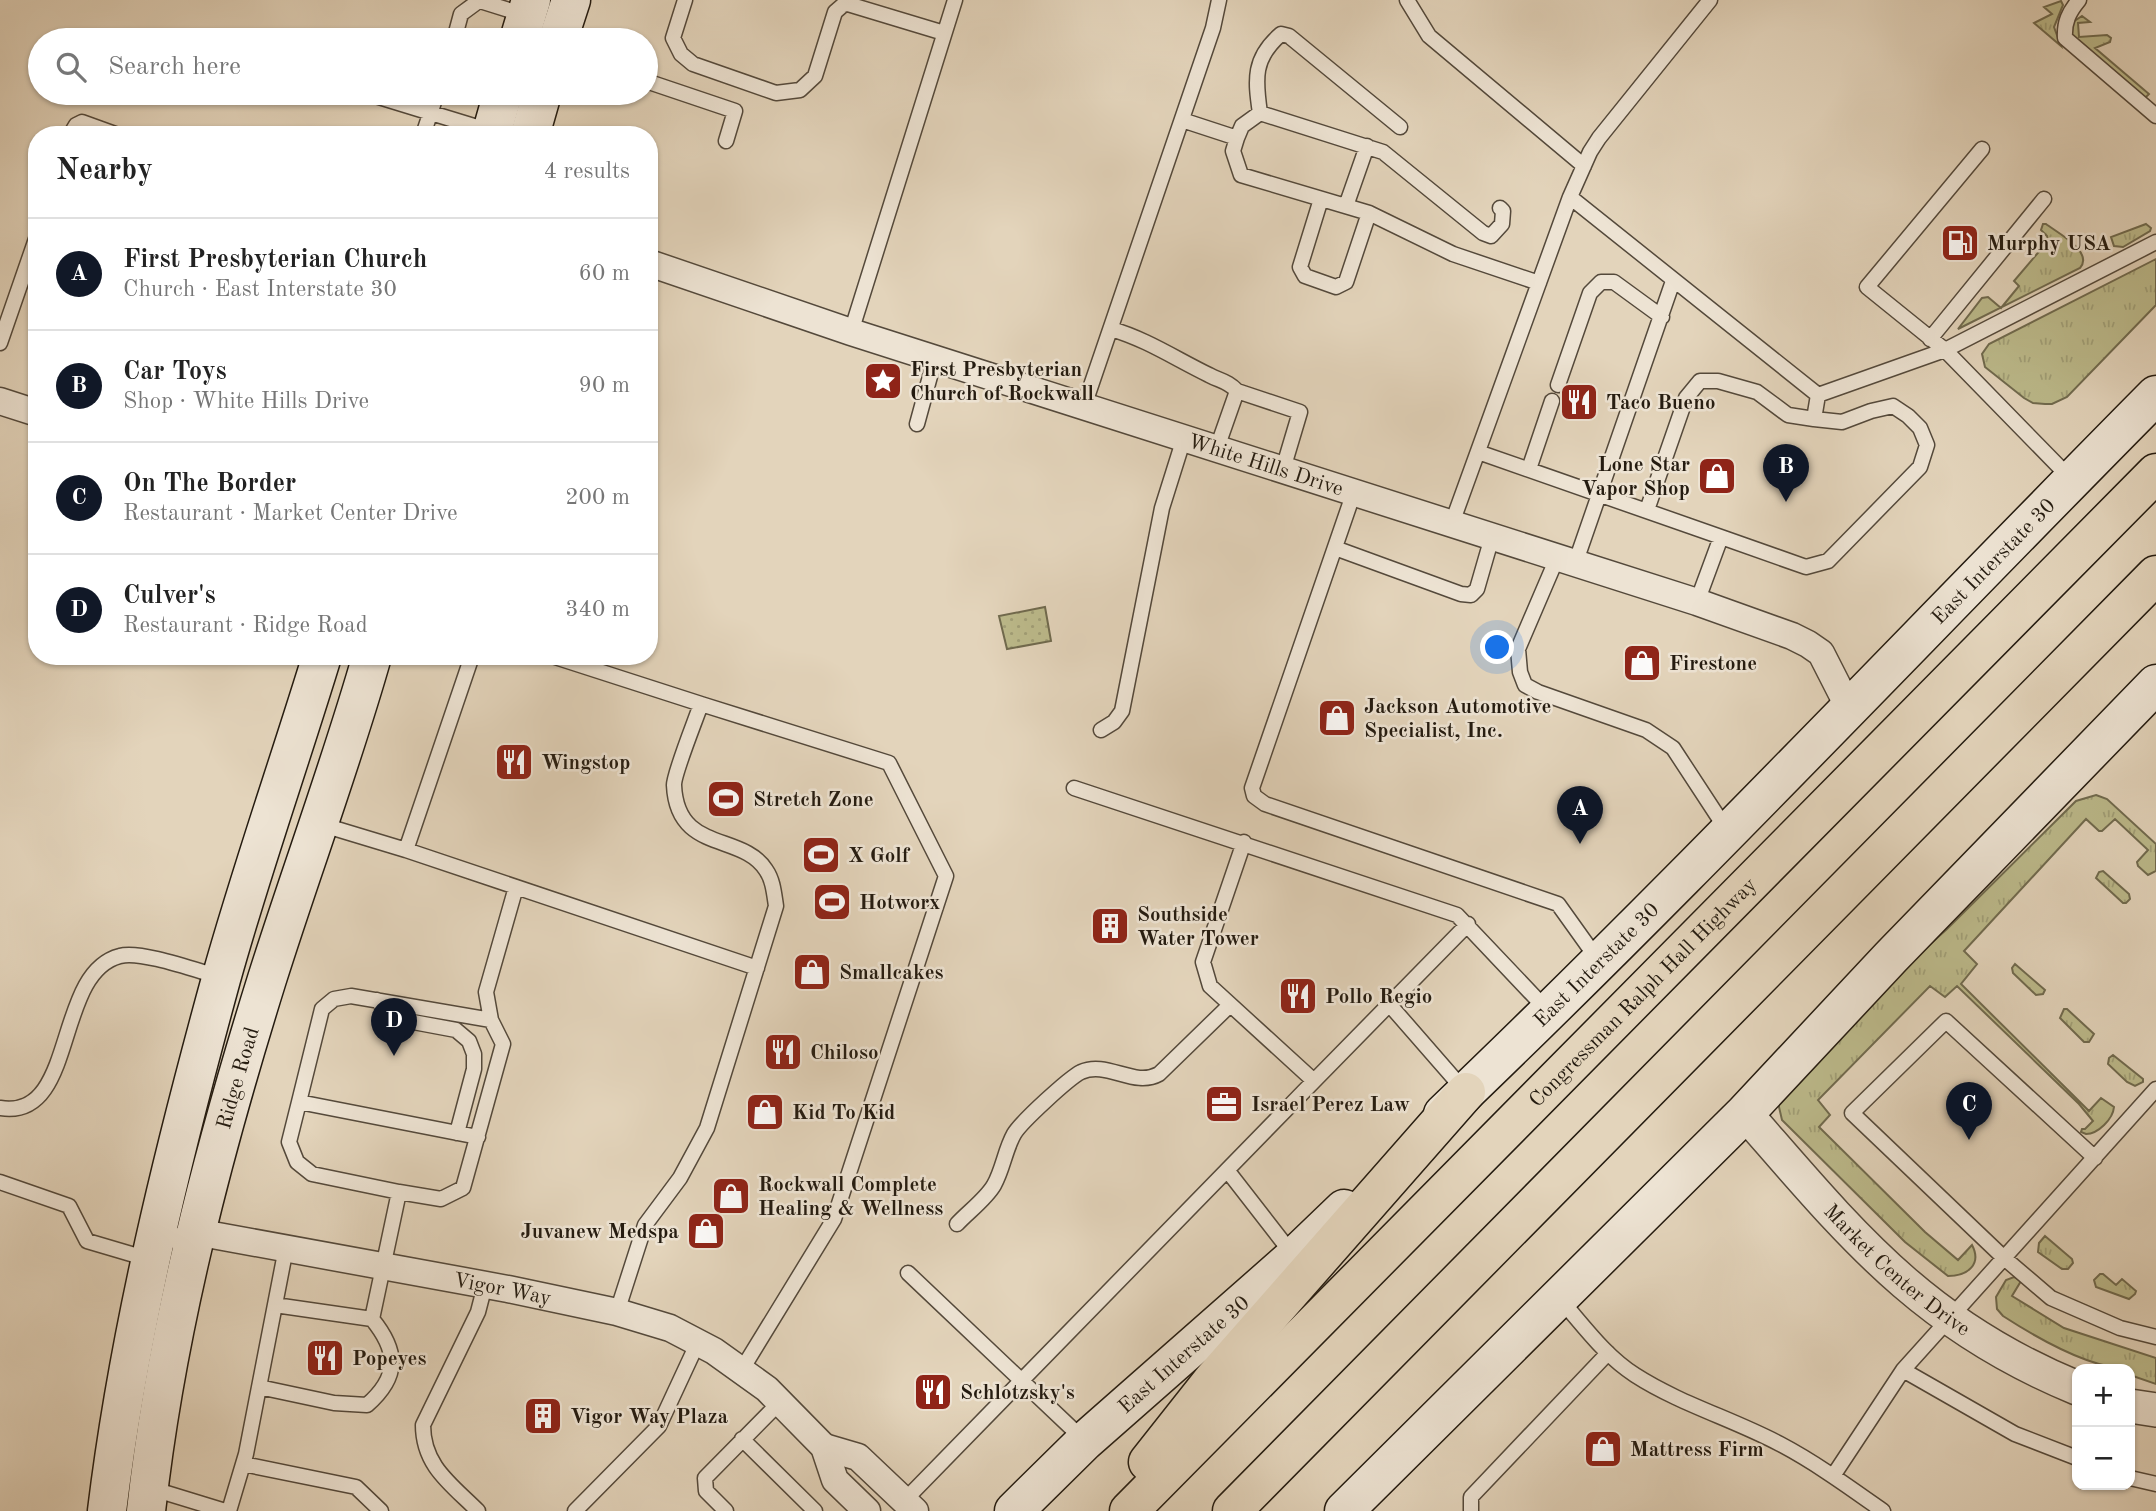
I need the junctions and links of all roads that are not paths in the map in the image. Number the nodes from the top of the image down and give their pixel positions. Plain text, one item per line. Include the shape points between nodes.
1 (480, 0) edge
2 (570, 0) edge
3 (685, 0) edge
4 (955, 0) edge
5 (1219, 0) edge
6 (1407, 0) edge
7 (1710, 0) edge
8 (2079, 0) edge
9 (525, 18) edge
10 (457, 28) edge
11 (562, 28) edge
12 (944, 33) junction
13 (658, 85) edge
14 (405, 105) edge
15 (434, 105) edge
16 (499, 105) edge
17 (539, 105) edge
18 (431, 113) junction
19 (1260, 113) junction
20 (2156, 116) edge
21 (1182, 120) junction
22 (75, 126) edge
23 (93, 126) edge
24 (426, 126) edge
25 (470, 126) edge
26 (493, 126) edge
27 (533, 126) edge
28 (1400, 127) dead end
29 (1237, 138) junction
30 (726, 141) dead end
31 (1367, 146) junction
32 (1982, 149) dead end
33 (1584, 166) junction
34 (1570, 197) junction
35 (1321, 199) junction
36 (2044, 200) dead end
37 (1346, 206) junction
38 (1500, 208) dead end
39 (1369, 213) junction
40 (2156, 242) edge
41 (28, 262) edge
42 (658, 266) edge
43 (1674, 281) junction
44 (1539, 283) junction
45 (1662, 317) junction
46 (1111, 329) junction
47 (851, 332) junction
48 (1930, 339) junction
49 (0, 343) edge
50 (1945, 350) junction
51 (935, 358) junction
52 (1558, 385) dead end
53 (1237, 391) junction
54 (1818, 395) junction
55 (2156, 395) edge
56 (0, 401) edge
57 (1552, 401) dead end
58 (1084, 406) junction
59 (28, 410) edge
60 (1814, 419) junction
61 (917, 424) dead end
62 (1184, 438) junction
63 (1217, 448) junction
64 (1478, 452) junction
65 (1283, 469) junction
66 (1529, 469) junction
67 (2156, 473) edge
68 (2072, 480) junction
69 (1354, 492) junction
70 (1601, 494) junction
71 (1647, 510) junction
72 (1452, 523) junction
73 (1492, 537) junction
74 (1721, 537) junction
75 (1335, 548) junction
76 (1566, 561) junction
77 (2156, 575) edge
78 (1697, 602) junction
79 (320, 665) edge
80 (369, 665) edge
81 (469, 665) edge
82 (580, 665) edge
83 (2156, 684) edge
84 (701, 704) junction
85 (1849, 708) junction
86 (1101, 730) dead end
87 (1074, 788) dead end
88 (319, 823) junction
89 (1729, 833) junction
90 (1244, 842) junction
91 (406, 850) junction
92 (516, 887) junction
93 (1468, 924) junction
94 (1598, 960) junction
95 (757, 968) junction
96 (222, 977) junction
97 (377, 1000) junction
98 (1389, 1004) junction
99 (1230, 1005) junction
100 (1549, 1012) junction
101 (491, 1020) junction
102 (1314, 1082) junction
103 (2156, 1089) edge
104 (1466, 1092) junction
105 (299, 1102) junction
106 (0, 1108) edge
107 (1745, 1113) junction
108 (457, 1133) junction
109 (478, 1137) junction
110 (2095, 1158) junction
111 (1227, 1170) junction
112 (0, 1182) edge
113 (399, 1192) junction
114 (957, 1224) dead end
115 (196, 1231) junction
116 (286, 1248) junction
117 (1294, 1257) junction
118 (2003, 1257) junction
119 (149, 1260) junction
120 (383, 1266) junction
121 (908, 1273) dead end
122 (485, 1285) junction
123 (1559, 1298) junction
124 (275, 1305) junction
125 (617, 1312) junction
126 (372, 1319) junction
127 (1952, 1319) junction
128 (2156, 1336) edge
129 (698, 1342) junction
130 (1608, 1353) junction
131 (1903, 1370) junction
132 (741, 1371) junction
133 (1021, 1381) junction
134 (2072, 1386) edge
135 (259, 1387) junction
136 (780, 1402) junction
137 (2135, 1407) edge
138 (2156, 1410) edge
139 (742, 1440) junction
140 (1085, 1441) junction
141 (824, 1447) junction
142 (2072, 1456) edge
143 (243, 1464) junction
144 (1833, 1476) junction
145 (2135, 1479) edge
146 (2156, 1484) edge
147 (147, 1499) edge
148 (910, 1506) edge
149 (107, 1511) edge
150 (227, 1511) edge
151 (381, 1511) edge
152 (478, 1511) edge
153 (575, 1511) edge
154 (726, 1511) edge
155 (815, 1511) edge
156 (867, 1511) edge
157 (1014, 1511) edge
158 (1108, 1511) edge
159 (1129, 1511) edge
160 (1232, 1511) edge
161 (1344, 1511) edge
162 (1471, 1511) edge
163 (1883, 1511) edge

1 - 9 lane
1 - 10 lane via 461,14
2 - 11 main road
3 - 12 lane via 673,38 681,54 693,64 776,93 800,90 815,76 835,12 843,5
4 - 12 lane
5 - 21 lane
6 - 33 lane via 1429,36
7 - 33 lane via 1607,128
8 - 20 lane via 2064,25 2065,38
12 - 47 lane
13 - 30 lane via 735,111
14 - 18 lane
15 - 18 lane
16 - 26 main road
17 - 27 main road
18 - 24 lane
18 - 25 lane
19 - 28 lane via 1257,67 1281,34
19 - 29 lane via 1242,126
19 - 31 lane
21 - 29 lane
21 - 46 lane
22 - 23 lane via 82,122
29 - 35 lane via 1233,151 1241,175
31 - 37 lane
31 - 38 lane via 1383,152 1483,233 1491,236 1502,224
32 - 48 lane via 1867,287
33 - 34 lane
34 - 43 lane
34 - 44 lane
35 - 37 lane
35 - 39 lane via 1300,267 1305,276 1336,287 1346,282
36 - 48 lane
37 - 39 lane
39 - 44 lane via 1453,254
40 - 50 lane
41 - 49 lane
42 - 47 street, White Hills Drive
43 - 45 lane
43 - 54 lane
44 - 64 lane
45 - 52 lane via 1614,282 1601,282 1590,293
45 - 70 lane
46 - 53 lane via 1229,382
46 - 58 lane
47 - 51 street, White Hills Drive
48 - 50 lane
50 - 54 lane
50 - 68 lane
51 - 58 street, White Hills Drive
51 - 61 lane
53 - 63 lane
53 - 65 lane via 1300,412
54 - 60 lane
55 - 68 main road, East Interstate 30
56 - 59 street
57 - 66 lane
58 - 62 street, White Hills Drive
60 - 71 lane via 1788,415 1757,392 1700,381 1686,398
60 - 74 lane via 1842,422 1893,405 1920,428 1927,445 1920,467 1828,561 1815,566 1806,567
62 - 63 street, White Hills Drive
62 - 86 lane via 1162,508 1122,711
63 - 65 street, White Hills Drive
64 - 66 lane
64 - 72 lane
65 - 69 street, White Hills Drive
66 - 70 lane
67 - 159 highway, Congressman Ralph Hall Highway
68 - 85 main road, East Interstate 30
69 - 72 street, White Hills Drive
69 - 75 lane
70 - 71 lane
70 - 76 lane
71 - 74 lane
72 - 73 street, White Hills Drive
73 - 75 lane via 1477,589 1471,595
73 - 76 street, White Hills Drive
74 - 78 lane
75 - 94 lane via 1252,788 1254,796 1265,804 1558,904
76 - 78 street, White Hills Drive
76 - 89 lane via 1518,649 1525,684 1646,730 1673,748
77 - 160 highway
78 - 85 street, White Hills Drive via 1792,636 1821,653
79 - 96 main road, Ridge Road
80 - 88 main road, Ridge Road
81 - 91 lane
82 - 84 lane
83 - 107 main road
84 - 95 lane via 674,784 682,816 703,837 743,850 765,867 773,883 776,905
84 - 132 lane via 889,763 946,876 834,1219
85 - 89 main road, East Interstate 30
87 - 90 lane
88 - 91 lane
88 - 115 main road, Ridge Road via 267,980
89 - 94 main road, East Interstate 30
90 - 93 lane via 1457,915
90 - 99 lane via 1203,962 1210,986
91 - 92 lane
92 - 95 lane
92 - 101 lane via 486,992
93 - 98 lane
93 - 100 lane
94 - 100 main road, East Interstate 30
95 - 125 lane via 707,1128 680,1178 645,1225
96 - 106 lane via 144,957 121,955 100,966 85,983 50,1081 36,1100 11,1110
96 - 119 main road, Ridge Road
97 - 101 lane
97 - 105 lane via 351,996 334,999 321,1009
97 - 108 lane via 392,1018 456,1030 469,1041 474,1069
98 - 102 lane
98 - 104 lane
99 - 102 lane
99 - 114 lane via 1152,1078 1088,1069 1073,1076 1016,1132 993,1187
100 - 104 main road, East Interstate 30
101 - 109 lane via 503,1044
102 - 111 lane
103 - 110 lane
104 - 117 main road, East Interstate 30
104 - 158 highway via 1212,1381
105 - 108 lane
105 - 113 lane via 289,1142 296,1162 312,1174
107 - 123 main road
107 - 127 street, Market Center Drive via 1840,1220 1905,1283
108 - 109 lane
109 - 113 lane via 463,1188 441,1199
110 - 118 lane
110 - 118 lane via 1946,1021 1852,1113
111 - 117 lane
111 - 133 lane
112 - 119 lane via 69,1206 86,1241
113 - 120 lane
115 - 116 street, Vigor Way
115 - 119 street
115 - 147 main road, Ridge Road via 167,1369
116 - 120 street, Vigor Way
116 - 124 lane
117 - 140 main road, East Interstate 30
118 - 127 lane
118 - 128 lane via 2051,1298 2120,1328
119 - 149 main road, Ridge Road
120 - 122 street, Vigor Way
120 - 126 lane
121 - 133 lane
122 - 125 street, Vigor Way
122 - 152 lane via 478,1312 423,1425 423,1441 432,1465
123 - 130 lane
123 - 161 main road
124 - 126 lane
124 - 135 lane
125 - 129 street, Vigor Way
126 - 135 lane via 390,1345 392,1368 381,1393 367,1405
127 - 131 lane
127 - 134 street, Market Center Drive
129 - 132 street, Vigor Way
129 - 153 lane via 659,1426
130 - 144 lane via 1660,1390 1779,1443
130 - 162 lane via 1471,1497
131 - 142 lane via 2015,1434
131 - 144 lane
132 - 136 street, Vigor Way
133 - 140 lane
133 - 148 lane
135 - 143 lane
136 - 139 lane
136 - 141 street, Vigor Way
137 - 138 street
139 - 154 lane via 705,1478 706,1491
139 - 155 lane
140 - 157 main road, East Interstate 30
141 - 148 street, Vigor Way via 858,1457
141 - 156 street, Vigor Way via 835,1480
143 - 150 lane
143 - 151 lane via 356,1487
144 - 163 lane
145 - 146 lane
147 - 150 lane

